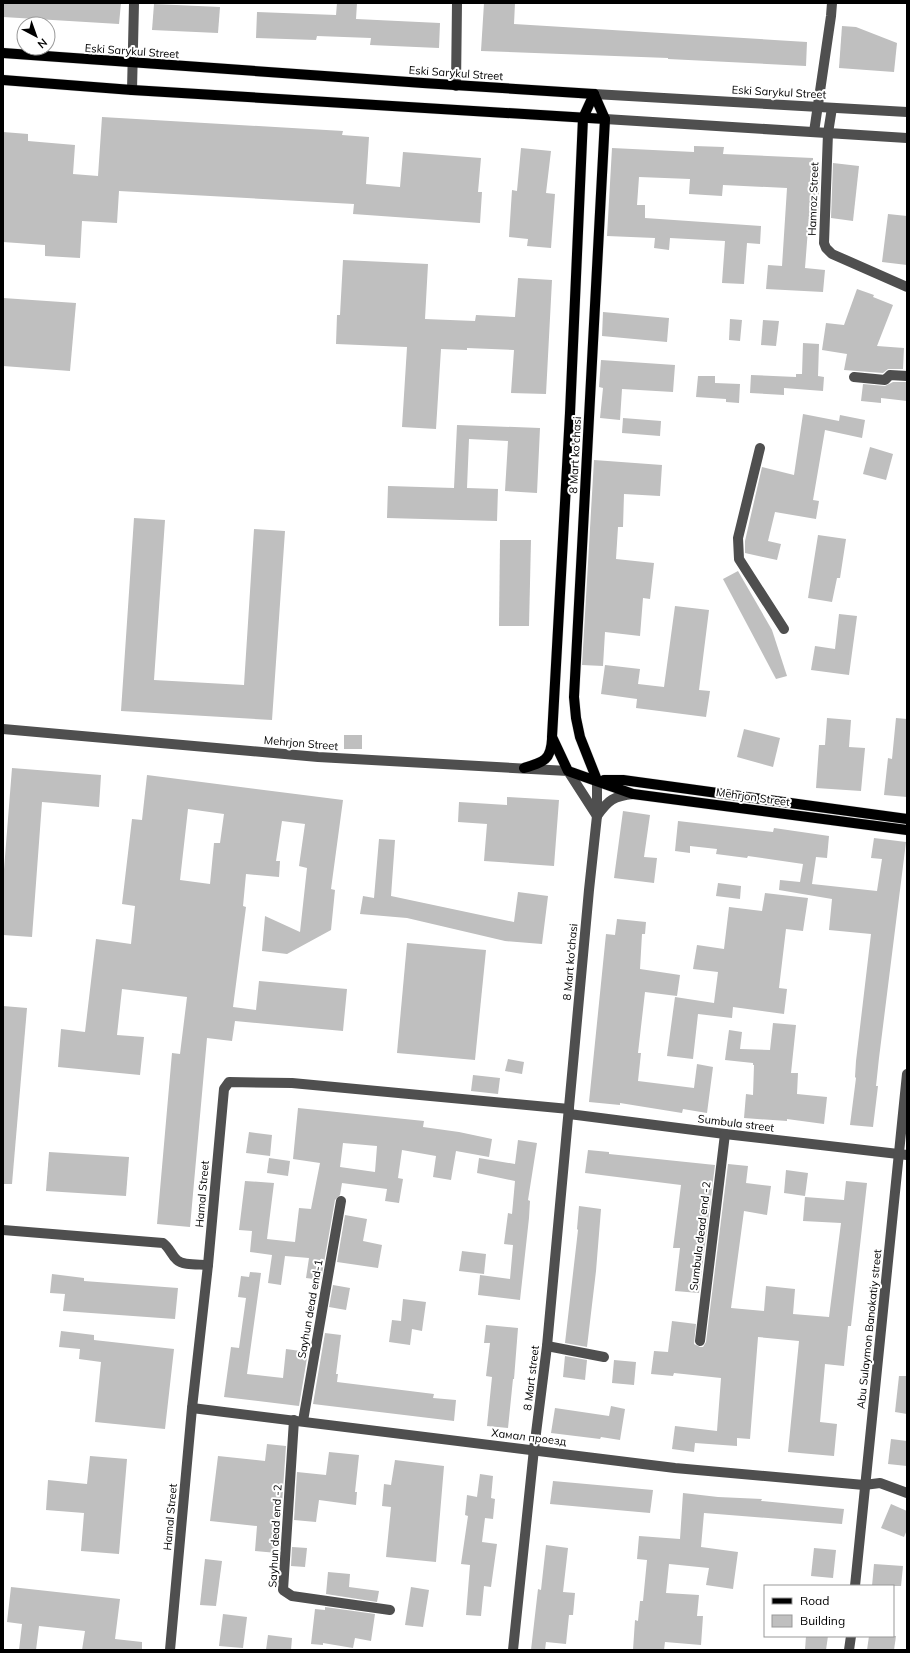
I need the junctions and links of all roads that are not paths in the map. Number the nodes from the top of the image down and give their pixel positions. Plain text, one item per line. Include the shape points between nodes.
1 (134, 3) edge
2 (458, 3) edge
3 (832, 3) edge
4 (3, 53) edge
5 (133, 64) junction
6 (3, 80) edge
7 (456, 86) junction
8 (132, 90) junction
9 (594, 94) junction
10 (818, 107) junction
11 (832, 108) junction
12 (907, 112) edge
13 (583, 118) junction
14 (604, 119) junction
15 (814, 132) junction
16 (828, 133) junction
17 (907, 138) edge
18 (907, 287) edge
19 (907, 376) edge
20 (854, 377) dead end
21 (760, 448) dead end
22 (784, 628) dead end
23 (3, 729) edge
24 (552, 736) junction
25 (524, 768) junction
26 (568, 771) junction
27 (597, 780) junction
28 (633, 794) junction
29 (597, 816) junction
30 (907, 819) edge
31 (907, 830) edge
32 (907, 1074) edge
33 (569, 1112) junction
34 (725, 1134) junction
35 (903, 1155) edge
36 (341, 1201) dead end
37 (3, 1230) edge
38 (208, 1265) junction
39 (700, 1341) dead end
40 (547, 1346) junction
41 (604, 1357) dead end
42 (192, 1408) junction
43 (298, 1421) junction
44 (534, 1449) junction
45 (864, 1485) junction
46 (907, 1493) edge
47 (855, 1585) edge
48 (390, 1610) dead end
49 (851, 1637) edge
50 (170, 1650) edge
51 (513, 1650) edge
52 (849, 1650) edge

1 - 5 street
2 - 7 street
3 - 10 street
4 - 5 main road, Eski Sarykul Street
5 - 7 main road, Eski Sarykul Street
5 - 8 street
6 - 8 main road
7 - 9 main road, Eski Sarykul Street
8 - 13 main road
9 - 10 street, Eski Sarykul Street
9 - 13 main road
9 - 14 main road, 8 Mart ko'chasi
10 - 11 street, Eski Sarykul Street
10 - 15 street
11 - 12 street, Eski Sarykul Street
11 - 16 street, Hamroz Street
13 - 14 main road
13 - 24 main road, 8 Mart ko'chasi
14 - 15 street
14 - 27 main road, 8 Mart ko'chasi via 574,697 580,737
15 - 16 street
16 - 17 street
16 - 18 street, Hamroz Street via 823,238 826,248 832,254
19 - 20 street via 890,375 885,380
21 - 22 street via 737,551 739,560
23 - 25 street, Mehrjon Street via 318,757
24 - 25 main road via 552,748 547,758
24 - 26 main road, 8 Mart ko'chasi
25 - 26 street, Mehrjon Street
26 - 27 main road, Mehrjon Street
26 - 29 street, 8 Mart ko'chasi
27 - 28 main road, Mehrjon Street
27 - 29 street, 8 Mart ko'chasi
27 - 30 main road, Mehrjon Street via 623,780
28 - 29 street via 612,799
28 - 31 main road, Mehrjon Street
29 - 33 street, 8 Mart ko'chasi
32 - 35 street, Abu Sulaymon Banokatiy street
33 - 34 street, Sumbula street
33 - 38 street, Hamal Street via 292,1083 229,1082 224,1089
33 - 40 street, 8 Mart street
34 - 35 street, Sumbula street
34 - 39 street, Sumbula dead end -2
35 - 45 street, Abu Sulaymon Banokatiy street
36 - 43 street, Sayhun dead end-1
37 - 38 street via 163,1243 182,1263
38 - 42 street, Hamal Street
40 - 41 street
40 - 44 street, 8 Mart street
42 - 43 street, Хамал проезд
42 - 50 street, Hamal Street
43 - 44 street, Хамал проезд
43 - 48 street, Sayhun dead end -2 via 283,1590 292,1596
44 - 45 street, Хамал проезд via 674,1468
44 - 51 street, 8 Mart street
45 - 46 street, Хамал проезд via 880,1483
45 - 47 street, Abu Sulaymon Banokatiy street
49 - 52 street

